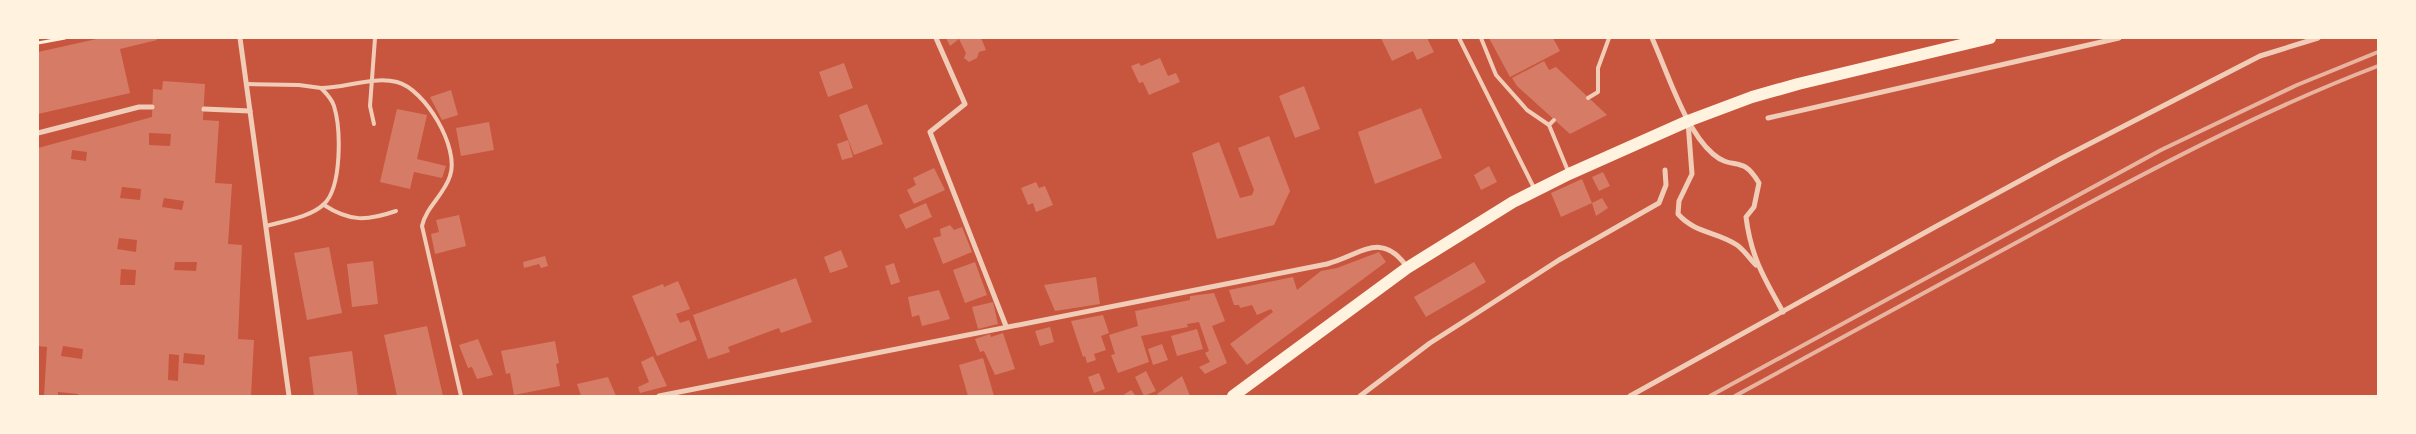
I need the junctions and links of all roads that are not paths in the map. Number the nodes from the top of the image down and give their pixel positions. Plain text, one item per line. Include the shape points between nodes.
1 (240, 38) edge
2 (374, 38) edge
3 (936, 38) edge
4 (1459, 38) edge
5 (1481, 38) edge
6 (1609, 38) edge
7 (1652, 38) edge
8 (1990, 38) edge
9 (2119, 38) edge
10 (2318, 38) edge
11 (372, 82) junction
12 (246, 84) junction
13 (321, 88) junction
14 (1588, 98) dead end
15 (152, 107) dead end
16 (204, 109) dead end
17 (250, 111) junction
18 (1768, 118) dead end
19 (1554, 120) dead end
20 (1688, 121) junction
21 (374, 124) dead end
22 (1549, 125) junction
23 (38, 133) edge
24 (1664, 170) dead end
25 (1569, 174) junction
26 (1534, 190) junction
27 (324, 205) junction
28 (396, 211) dead end
29 (266, 226) junction
30 (1758, 267) junction
31 (1407, 268) junction
32 (1783, 312) junction
33 (1006, 326) junction
34 (289, 396) edge
35 (461, 396) edge
36 (659, 396) edge
37 (1233, 396) edge
38 (1360, 396) edge
39 (1630, 396) edge

1 - 12 street
2 - 11 lane
3 - 33 street via 964,104 930,132
4 - 26 lane
5 - 22 lane via 1496,75 1527,110
6 - 14 lane via 1598,68 1598,92
7 - 20 street
8 - 20 main road via 1798,84
9 - 18 street
10 - 32 street via 2260,56 1974,206
11 - 13 lane
11 - 21 lane via 370,106
11 - 35 lane via 397,82 414,90 443,132 451,153 451,175 424,217 422,226
12 - 13 lane
12 - 17 street
13 - 27 lane via 334,106 338,132 336,179
15 - 23 street via 139,107
16 - 17 street
17 - 29 street
19 - 22 lane
20 - 25 main road
20 - 30 street via 1712,153 1726,163 1739,163 1750,168 1759,183 1754,207 1746,217
20 - 30 street via 1692,174 1679,201 1678,214 1688,225 1738,246
22 - 25 lane
24 - 38 street via 1666,185 1659,203 1559,260 1430,344
25 - 26 main road
26 - 31 main road
27 - 28 lane via 339,215 355,219 379,217
27 - 29 lane via 307,214
29 - 34 street
30 - 32 street
31 - 33 street via 1394,251 1374,247 1327,264
31 - 37 main road
32 - 39 street
33 - 36 street

